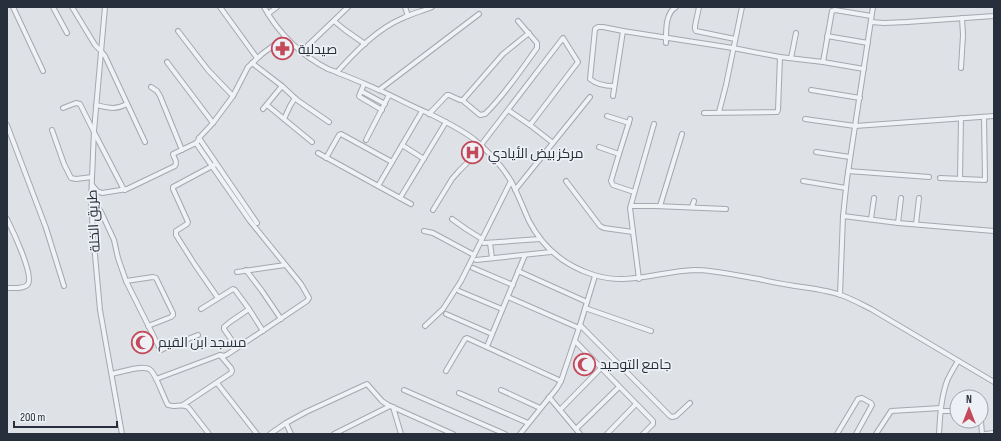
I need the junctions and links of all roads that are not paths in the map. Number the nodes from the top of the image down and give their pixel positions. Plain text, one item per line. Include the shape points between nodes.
1 (13, 7) edge
2 (54, 7) edge
3 (72, 7) edge
4 (105, 7) edge
5 (220, 7) edge
6 (264, 7) edge
7 (277, 7) edge
8 (348, 7) edge
9 (405, 7) edge
10 (676, 7) edge
11 (699, 7) edge
12 (742, 7) edge
13 (873, 7) edge
14 (429, 8) edge
15 (268, 14) junction
16 (478, 14) dead end
17 (408, 16) junction
18 (871, 16) junction
19 (994, 16) edge
20 (962, 18) junction
21 (334, 21) junction
22 (518, 21) dead end
23 (871, 22) junction
24 (178, 31) dead end
25 (623, 31) junction
26 (67, 32) dead end
27 (529, 33) junction
28 (796, 33) dead end
29 (827, 36) junction
30 (666, 37) junction
31 (285, 38) junction
32 (735, 39) junction
33 (666, 43) dead end
34 (868, 43) junction
35 (365, 44) junction
36 (734, 48) junction
37 (100, 50) junction
38 (301, 52) junction
39 (780, 57) junction
40 (257, 58) junction
41 (791, 58) junction
42 (166, 62) dead end
43 (823, 62) junction
44 (252, 63) junction
45 (961, 68) dead end
46 (864, 69) junction
47 (43, 71) dead end
48 (337, 72) junction
49 (364, 84) junction
50 (282, 86) junction
51 (614, 86) junction
52 (151, 87) dead end
53 (380, 90) junction
54 (811, 90) dead end
55 (361, 91) junction
56 (389, 95) junction
57 (233, 96) junction
58 (613, 96) dead end
59 (590, 97) dead end
60 (295, 98) junction
61 (860, 98) junction
62 (462, 100) junction
63 (127, 104) junction
64 (267, 104) junction
65 (385, 104) junction
66 (96, 105) junction
67 (62, 108) dead end
68 (263, 109) dead end
69 (382, 110) junction
70 (508, 110) junction
71 (422, 111) junction
72 (719, 112) junction
73 (704, 113) dead end
74 (428, 114) junction
75 (607, 116) dead end
76 (994, 116) edge
77 (984, 117) junction
78 (961, 118) junction
79 (284, 119) junction
80 (805, 119) dead end
81 (328, 122) dead end
82 (446, 122) junction
83 (213, 123) junction
84 (654, 124) dead end
85 (7, 125) edge
86 (530, 125) junction
87 (855, 126) junction
88 (52, 130) dead end
89 (94, 132) junction
90 (682, 134) dead end
91 (199, 138) junction
92 (366, 140) dead end
93 (145, 142) dead end
94 (312, 142) dead end
95 (553, 142) junction
96 (196, 143) junction
97 (402, 145) junction
98 (482, 146) junction
99 (599, 147) dead end
100 (182, 150) junction
101 (816, 152) dead end
102 (318, 153) dead end
103 (619, 154) junction
104 (850, 157) junction
105 (326, 158) junction
106 (424, 159) junction
107 (392, 162) junction
108 (214, 165) junction
109 (848, 171) junction
110 (92, 177) junction
111 (929, 178) dead end
112 (940, 178) dead end
113 (960, 179) junction
114 (511, 181) junction
115 (566, 181) dead end
116 (803, 181) dead end
117 (92, 185) junction
118 (378, 186) junction
119 (846, 188) junction
120 (125, 190) junction
121 (515, 190) junction
122 (634, 192) junction
123 (400, 198) junction
124 (874, 198) dead end
125 (901, 198) dead end
126 (919, 198) dead end
127 (91, 201) junction
128 (694, 201) dead end
129 (411, 204) dead end
130 (631, 206) junction
131 (660, 206) junction
132 (692, 207) junction
133 (726, 209) dead end
134 (433, 210) dead end
135 (843, 216) junction
136 (7, 218) edge
137 (452, 219) dead end
138 (871, 220) junction
139 (257, 223) dead end
140 (898, 223) junction
141 (916, 224) junction
142 (994, 230) edge
143 (424, 231) dead end
144 (633, 232) junction
145 (540, 239) junction
146 (483, 241) junction
147 (490, 243) junction
148 (551, 252) junction
149 (525, 255) junction
150 (475, 257) junction
151 (492, 258) junction
152 (286, 265) junction
153 (473, 268) dead end
154 (246, 270) junction
155 (518, 271) junction
156 (237, 272) dead end
157 (595, 276) junction
158 (639, 278) junction
159 (126, 281) junction
160 (513, 285) junction
161 (64, 286) dead end
162 (7, 288) edge
163 (459, 291) dead end
164 (840, 295) junction
165 (508, 297) junction
166 (218, 298) junction
167 (587, 302) junction
168 (585, 308) junction
169 (201, 309) dead end
170 (249, 309) junction
171 (502, 309) junction
172 (446, 314) dead end
173 (281, 319) junction
174 (148, 326) junction
175 (425, 326) dead end
176 (580, 326) junction
177 (263, 331) junction
178 (651, 331) dead end
179 (492, 334) junction
180 (198, 335) dead end
181 (575, 341) junction
182 (488, 344) dead end
183 (237, 348) junction
184 (220, 355) junction
185 (958, 361) junction
186 (601, 368) junction
187 (446, 371) dead end
188 (112, 374) junction
189 (156, 379) junction
190 (561, 381) junction
191 (994, 382) edge
192 (217, 383) junction
193 (619, 387) junction
194 (404, 390) dead end
195 (501, 390) dead end
196 (459, 393) dead end
197 (549, 398) junction
198 (690, 403) dead end
199 (636, 404) junction
200 (183, 405) junction
201 (392, 407) junction
202 (540, 408) junction
203 (560, 410) junction
204 (941, 410) junction
205 (949, 410) edge
206 (286, 423) junction
207 (528, 424) junction
208 (576, 429) junction
209 (449, 433) edge
210 (838, 433) edge
211 (994, 433) edge
212 (122, 434) edge
213 (209, 434) edge
214 (257, 434) edge
215 (270, 434) edge
216 (291, 434) edge
217 (334, 434) edge
218 (401, 434) edge
219 (505, 434) edge
220 (520, 434) edge
221 (580, 434) edge
222 (607, 434) edge
223 (643, 434) edge
224 (843, 434) edge
225 (856, 434) edge
226 (876, 434) edge
227 (939, 434) edge
228 (983, 434) edge

1 - 47 street
2 - 26 street
3 - 37 street
4 - 37 street, طريق الخلة
5 - 40 street
6 - 15 street
7 - 15 street
8 - 21 street
9 - 17 street
10 - 30 street via 671,10
11 - 32 street via 696,31
12 - 32 street
13 - 18 street
14 - 17 street
15 - 31 street
16 - 53 street
17 - 35 street via 384,29
18 - 23 street
18 - 29 street via 832,11
19 - 20 street
20 - 23 street
20 - 45 street via 964,35
21 - 35 street
21 - 38 street
22 - 27 street
23 - 34 street
24 - 57 street via 208,70
25 - 30 street
25 - 51 street
25 - 51 street via 600,26 596,28 590,79
27 - 62 street via 503,54
27 - 62 street via 538,43 537,48 485,114 480,114
28 - 41 street
29 - 34 street
29 - 43 street
30 - 33 street
30 - 36 street
31 - 38 street
31 - 40 street
32 - 36 street
34 - 46 street
35 - 48 street
36 - 39 street
36 - 72 street
37 - 63 street
37 - 66 street, طريق الخلة
38 - 48 street
39 - 41 street
39 - 72 street via 777,112
40 - 44 street
41 - 43 street
42 - 83 street
43 - 46 street
44 - 50 street
44 - 57 street
46 - 61 street
48 - 49 street
49 - 53 street
49 - 55 street
50 - 60 street
50 - 64 street
51 - 58 street
52 - 100 street via 160,96
53 - 56 street
54 - 61 street
55 - 65 street
55 - 69 street via 360,97
56 - 65 street
56 - 71 street
57 - 83 street
59 - 95 street
60 - 79 street
60 - 81 street
61 - 87 street
62 - 74 street via 447,95
63 - 66 street via 119,108
63 - 93 street
64 - 68 street
64 - 79 street
65 - 69 street
66 - 89 street, طريق الخلة
67 - 89 street via 80,104
69 - 92 street
70 - 86 street
70 - 86 street via 563,38 578,62
70 - 98 street
71 - 74 street
71 - 97 street
72 - 73 street
74 - 82 street
75 - 103 street via 629,121
76 - 77 street
77 - 78 street
77 - 113 street via 986,179
78 - 87 street
78 - 113 street
79 - 94 street
80 - 87 street
82 - 98 street
82 - 106 street
83 - 91 street
84 - 122 street
85 - 161 street via 46,228
86 - 95 street
87 - 104 street
88 - 110 street via 71,178
89 - 110 street, طريق الخلة
89 - 120 street
90 - 131 street
91 - 96 street
91 - 108 street
95 - 121 street
96 - 100 street
96 - 108 street
97 - 106 street
97 - 107 street
98 - 114 street
98 - 134 street via 456,175
99 - 103 street
100 - 120 street via 174,154 177,163 175,166
101 - 104 street
102 - 105 street
103 - 122 street via 612,183
104 - 109 street
105 - 107 street via 341,134
105 - 118 street
106 - 123 street
107 - 118 street
108 - 139 street
108 - 152 street via 250,221
108 - 166 street via 173,187 173,190 188,222 175,233
109 - 111 street
109 - 119 street
110 - 117 street, طريق الخلة
112 - 113 street
114 - 121 street
114 - 146 street
115 - 144 street via 600,226
116 - 119 street
117 - 120 street via 102,193
117 - 127 street, طريق الخلة
118 - 123 street
119 - 135 street
121 - 145 street
122 - 130 street
123 - 129 street
124 - 138 street
125 - 140 street
126 - 141 street
127 - 159 street via 98,207 114,240
127 - 188 street, طريق الخلة via 100,310
128 - 132 street
130 - 131 street
130 - 144 street
131 - 132 street
132 - 133 street
135 - 138 street
135 - 164 street
136 - 162 street via 30,279 24,287
137 - 146 street
138 - 140 street
140 - 141 street
141 - 142 street
143 - 150 street via 433,233
144 - 158 street
145 - 147 street
145 - 148 street
146 - 147 street
146 - 150 street
147 - 151 street
148 - 149 street
148 - 157 street via 577,269
149 - 151 street
149 - 155 street
150 - 151 street
150 - 175 street via 443,309
152 - 154 street
152 - 173 street via 309,298
153 - 160 street
154 - 156 street
154 - 173 street
155 - 160 street
155 - 167 street
157 - 158 street via 624,280
157 - 167 street
158 - 164 street via 683,271 706,271
159 - 174 street
159 - 174 street via 156,278 173,312 173,315
160 - 165 street
163 - 171 street
164 - 185 street via 871,309
165 - 171 street
165 - 176 street
166 - 169 street
166 - 170 street via 233,289
167 - 168 street
168 - 176 street
168 - 178 street
170 - 177 street
170 - 183 street via 224,327
171 - 179 street
172 - 179 street
173 - 177 street
174 - 180 street via 161,350
176 - 181 street
176 - 198 street via 670,416 676,416
177 - 183 street
179 - 182 street
181 - 186 street
181 - 190 street
183 - 184 street via 224,356
184 - 189 street
184 - 192 street via 232,371
185 - 191 street
185 - 204 street via 945,387
186 - 193 street
186 - 203 street
187 - 190 street via 467,338
188 - 189 street via 148,368
188 - 212 street, طريق الخلة
189 - 200 street via 168,405
190 - 197 street
192 - 200 street
192 - 214 street
193 - 199 street
193 - 208 street
194 - 219 street
195 - 202 street
196 - 207 street
197 - 202 street
197 - 203 street
199 - 222 street
199 - 223 street via 653,423
200 - 213 street via 188,407
201 - 206 street via 382,401 367,384
201 - 209 street
201 - 217 street
201 - 218 street
202 - 207 street
203 - 208 street
204 - 205 street
204 - 226 street via 891,411
204 - 227 street
206 - 215 street
206 - 216 street
207 - 220 street
208 - 221 street
210 - 224 street
210 - 225 street via 858,399 862,398 872,405
211 - 228 street

